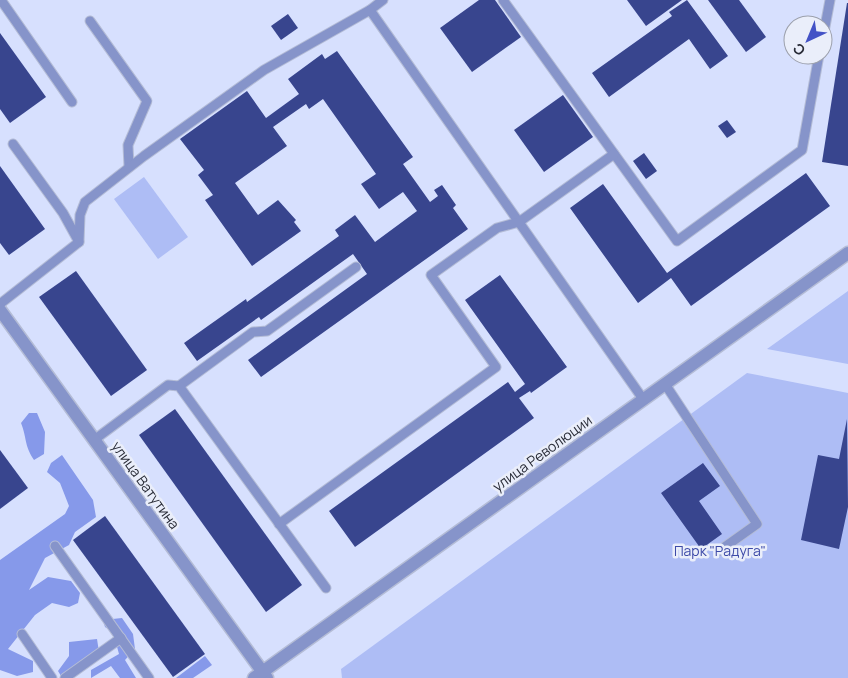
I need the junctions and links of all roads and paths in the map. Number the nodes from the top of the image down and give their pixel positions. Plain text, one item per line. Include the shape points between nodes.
1 (1, 0) edge
2 (383, 0) edge
3 (502, 0) edge
4 (830, 0) edge
5 (370, 10) junction
6 (827, 15) edge
7 (90, 21) dead end
8 (818, 65) edge
9 (72, 102) dead end
10 (13, 144) dead end
11 (614, 154) junction
12 (129, 167) junction
13 (519, 222) junction
14 (79, 242) junction
15 (848, 253) edge
16 (356, 267) dead end
17 (0, 304) edge
18 (0, 310) edge
19 (665, 384) junction
20 (179, 386) junction
21 (643, 399) junction
22 (94, 440) junction
23 (279, 524) junction
24 (55, 546) dead end
25 (719, 551) dead end
26 (326, 588) dead end
27 (22, 634) dead end
28 (121, 638) junction
29 (261, 676) edge
30 (52, 678) edge
31 (65, 678) edge
32 (150, 678) edge

1 - 9 lane
2 - 5 lane
3 - 11 lane
4 - 6 lane
5 - 12 lane via 264,70
5 - 13 lane
7 - 12 lane via 147,101 128,145
8 - 11 lane via 802,150 677,241
10 - 14 lane via 63,213
11 - 13 lane
12 - 14 lane via 85,202 80,215
13 - 21 lane
13 - 23 lane via 497,228 431,274 496,366
14 - 17 lane
15 - 19 street, улица Революции
16 - 20 lane via 267,331 253,332
18 - 22 street, улица Ватутина
19 - 21 street, улица Революции
19 - 25 lane via 757,524
20 - 22 lane via 168,385
20 - 23 lane
21 - 29 street, улица Революции
22 - 29 street, улица Ватутина
23 - 26 lane
24 - 28 lane
27 - 30 lane
28 - 31 lane
28 - 32 lane

